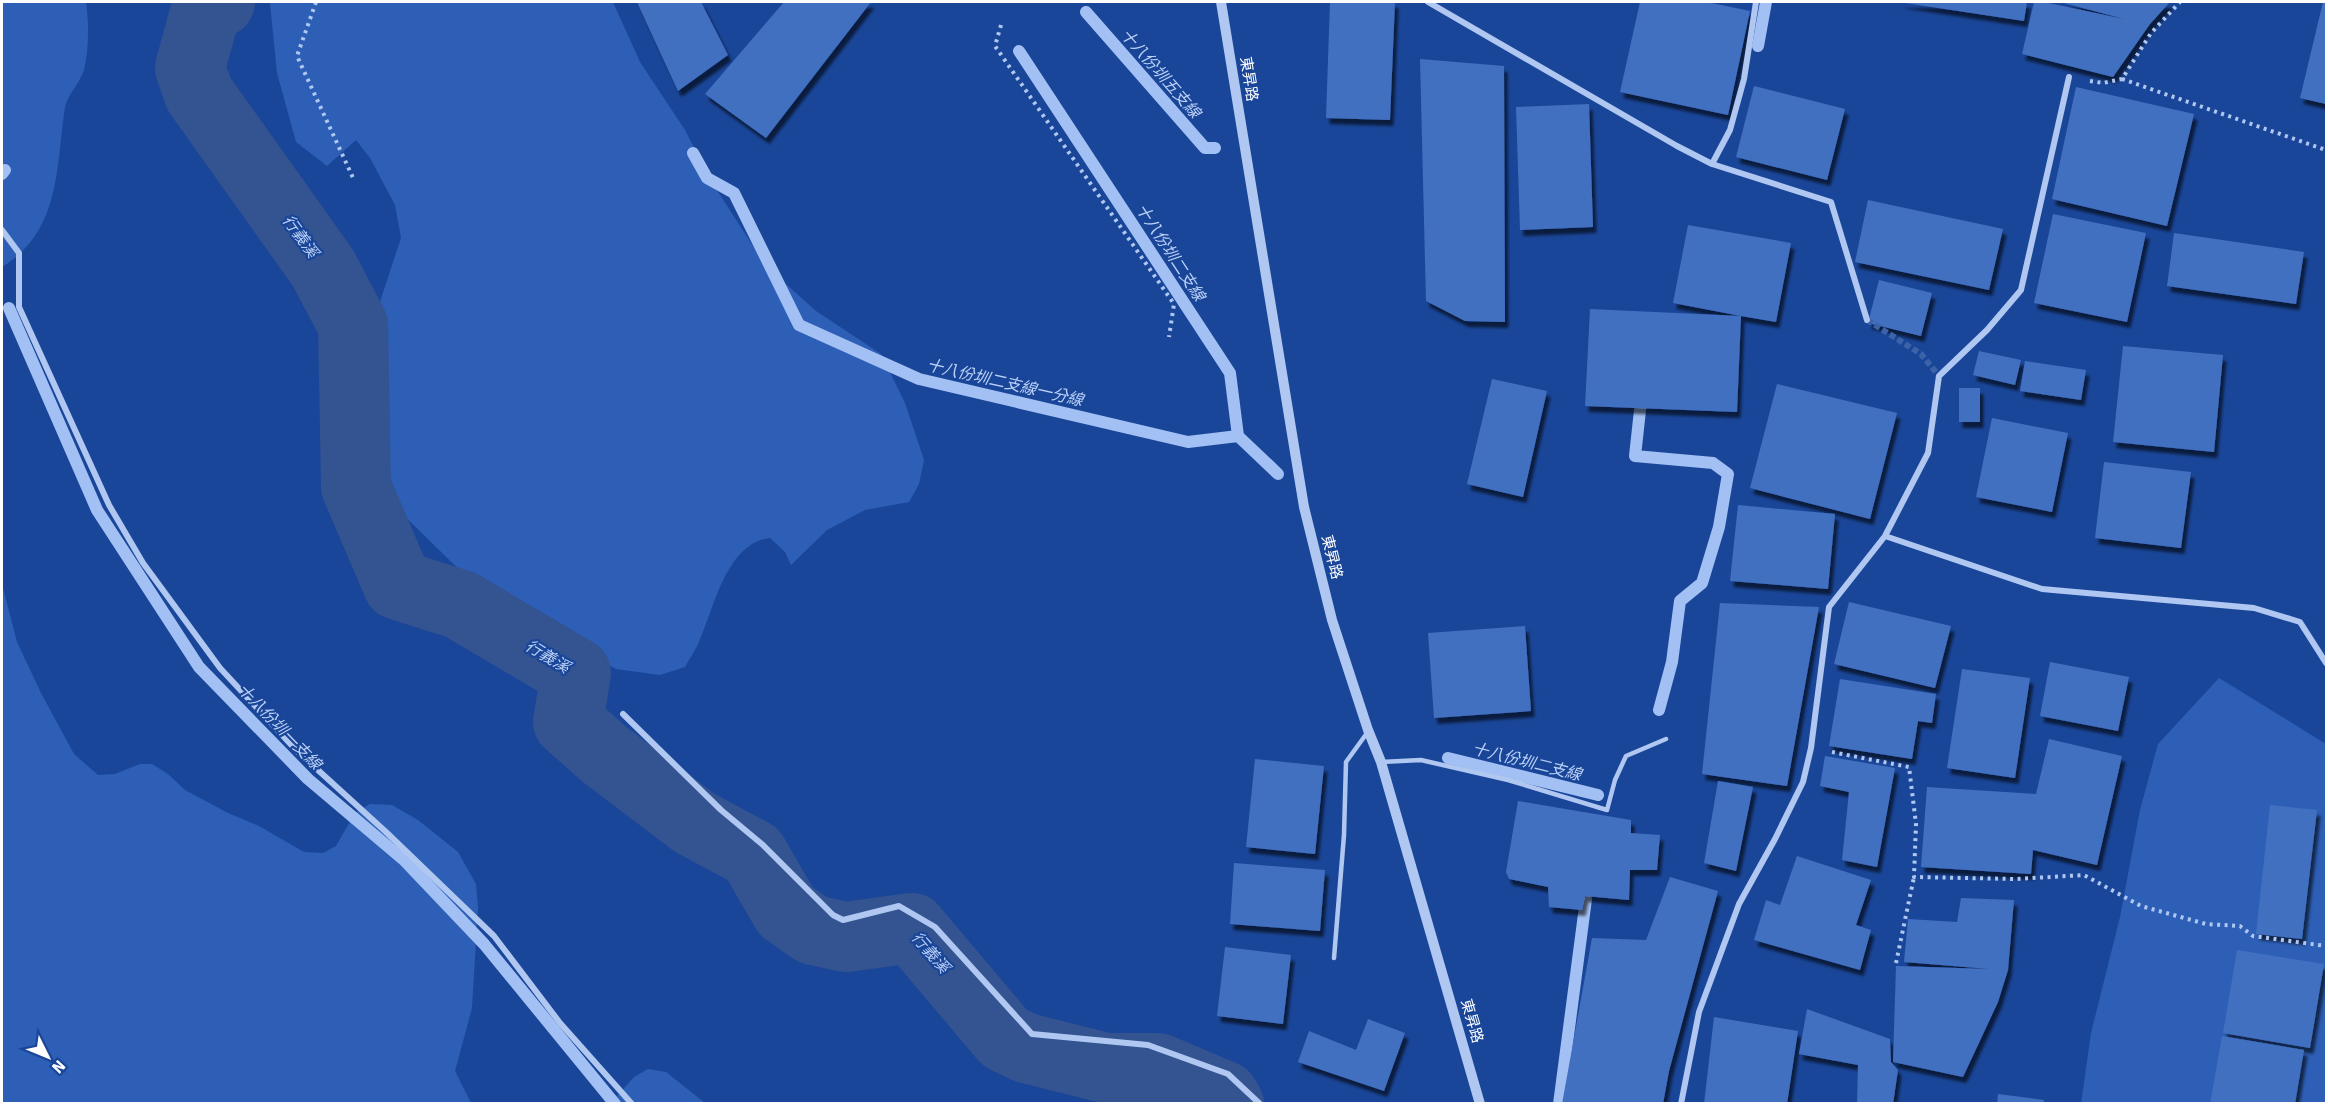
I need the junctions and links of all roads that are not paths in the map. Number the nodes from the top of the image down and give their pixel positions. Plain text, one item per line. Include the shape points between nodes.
1 (1221, 2) edge
2 (1428, 2) edge
3 (1756, 2) edge
4 (2069, 77) road end
5 (1712, 164) junction
6 (2, 230) edge
7 (1867, 320) tunnel mouth
8 (1885, 536) junction
9 (2326, 663) edge
10 (623, 714) dead end
11 (1368, 730) junction
12 (1666, 739) dead end
13 (1381, 762) junction
14 (1334, 958) dead end
15 (632, 1104) edge
16 (1260, 1104) edge
17 (1480, 1104) edge
18 (1681, 1104) edge

1 - 11 street, 東昇路 via 1304,507 1332,620
2 - 5 street
3 - 5 street via 1744,79 1730,130
4 - 8 street via 2021,290 1939,376 1928,453
5 - 7 street via 1831,202
6 - 15 street via 18,253 19,307 109,505 143,563 220,668 296,750 494,936 560,1023
8 - 9 street via 2042,589 2254,608 2300,622
8 - 18 street via 1829,607 1803,782 1739,904 1699,1012
10 - 16 street via 833,915 843,920 899,906 935,927 1032,1034 1148,1045 1228,1074
11 - 13 street, 東昇路
11 - 14 lane via 1346,762
12 - 13 lane via 1626,756 1607,810 1508,780 1421,760
13 - 17 street, 東昇路

